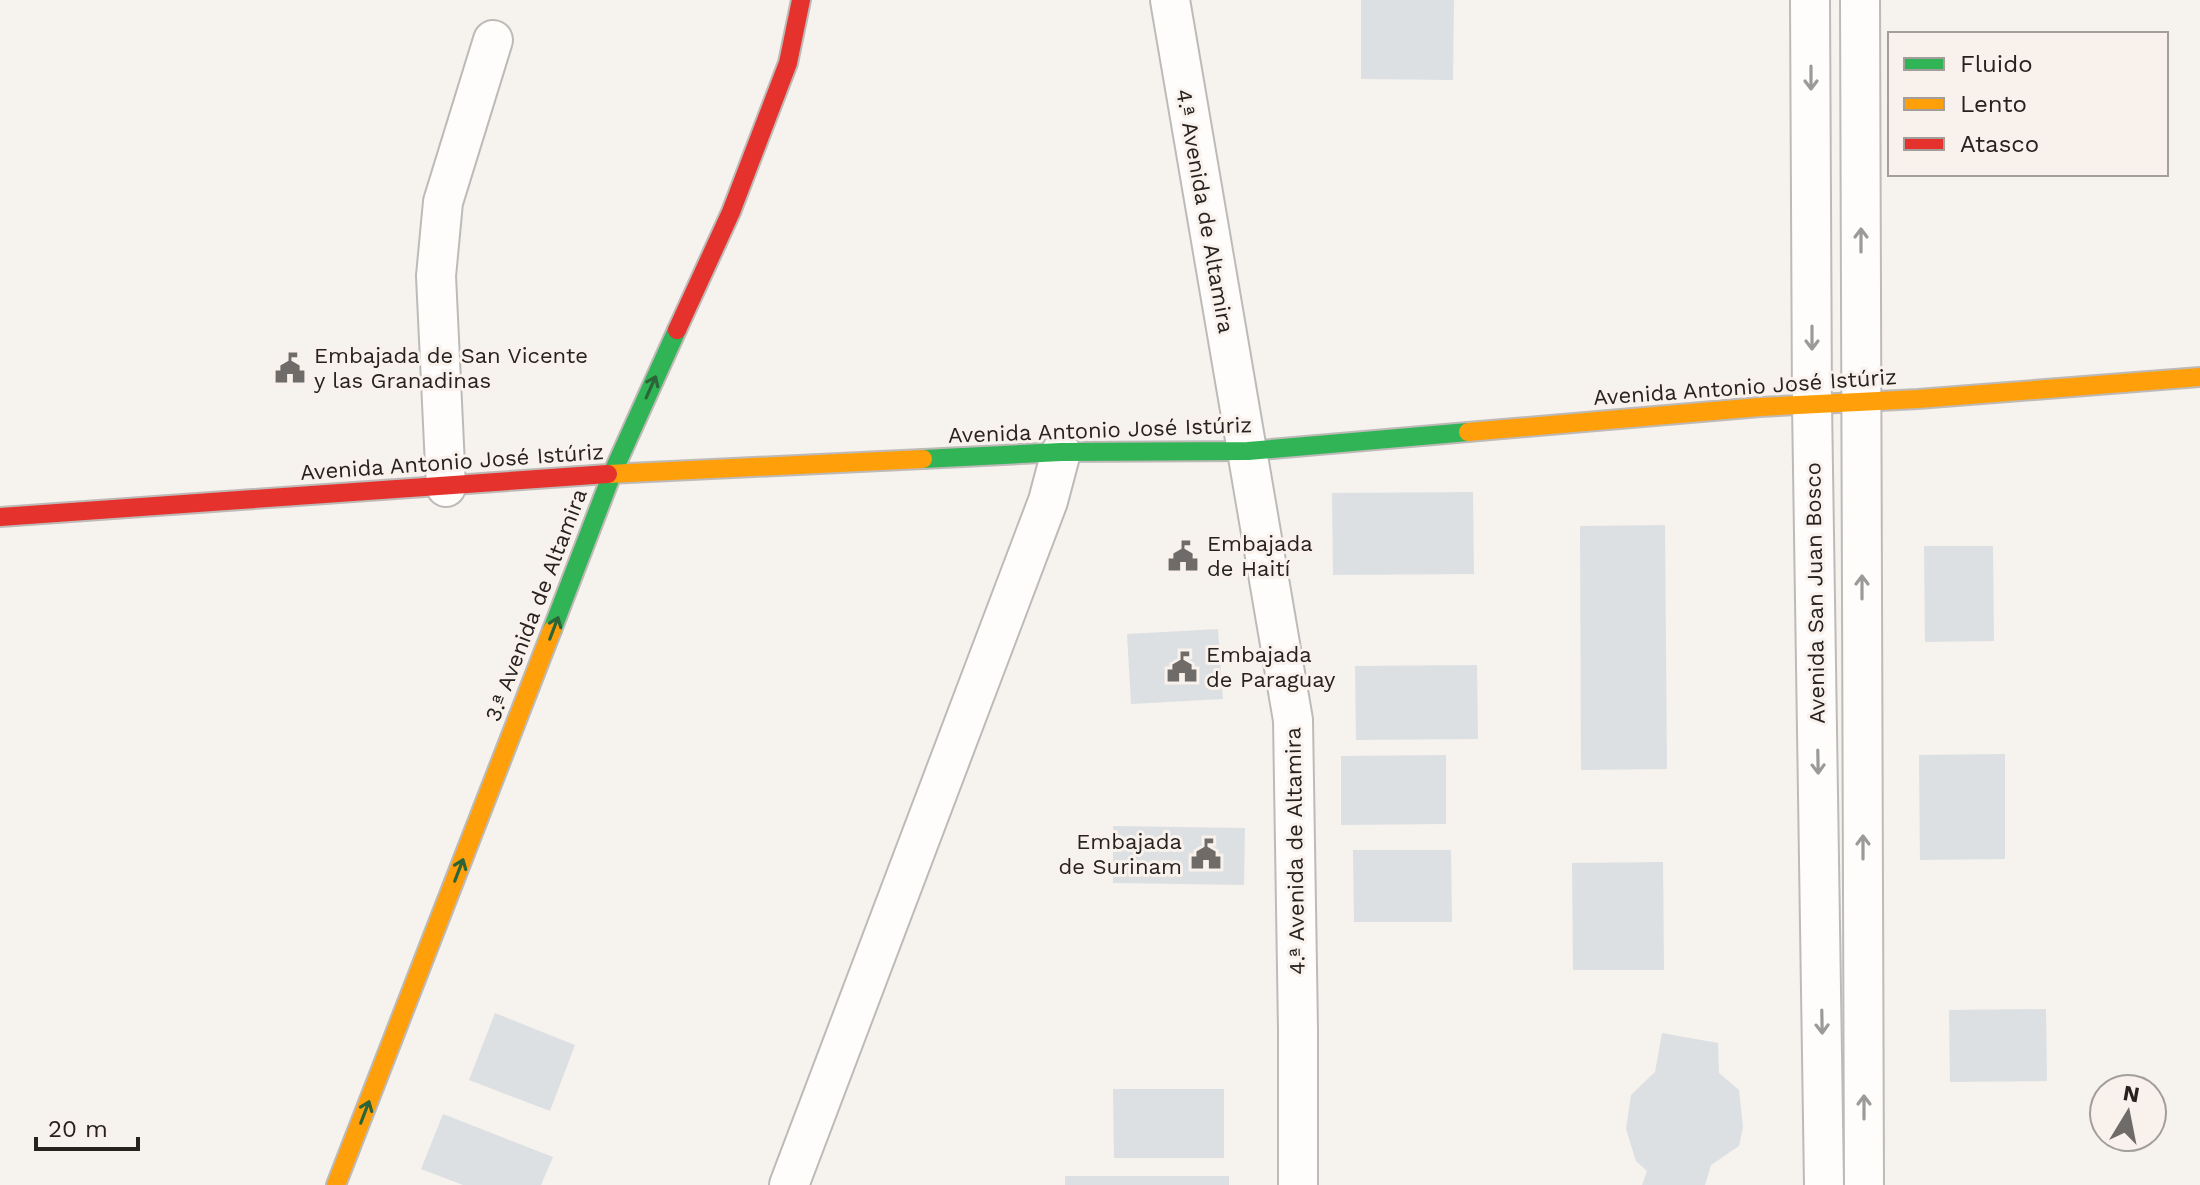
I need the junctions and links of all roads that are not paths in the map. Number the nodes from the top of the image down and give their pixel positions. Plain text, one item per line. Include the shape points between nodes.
1 (801, 0) edge
2 (1170, 0) edge
3 (1810, 0) edge
4 (1860, 0) edge
5 (493, 40) dead end
6 (2200, 377) edge
7 (1861, 402) junction
8 (1812, 404) junction
9 (1248, 451) junction
10 (1061, 452) junction
11 (612, 474) junction
12 (446, 487) junction
13 (0, 517) edge
14 (336, 1185) edge
15 (789, 1185) edge
16 (1298, 1185) edge
17 (1824, 1185) edge
18 (1864, 1185) edge

11 -> 1 street, 3.ª Avenida de Altamira via 731,212 788,63
2 - 9 street, 4.ª Avenida de Altamira
3 -> 8 street, Avenida San Juan Bosco
7 -> 4 street, Avenida San Juan Bosco
5 - 12 street via 443,202 436,276
6 - 7 street, Avenida Antonio José Istúriz
7 - 8 street, Avenida Antonio José Istúriz
18 -> 7 street, Avenida San Juan Bosco
8 - 9 street, Avenida Antonio José Istúriz
8 -> 17 street, Avenida San Juan Bosco
9 - 10 street, Avenida Antonio José Istúriz
9 - 16 street, 4.ª Avenida de Altamira via 1293,720
10 - 11 street, Avenida Antonio José Istúriz
10 - 15 street via 1048,501
11 - 12 street, Avenida Antonio José Istúriz
14 -> 11 street, 3.ª Avenida de Altamira
12 - 13 street, Avenida Antonio José Istúriz

